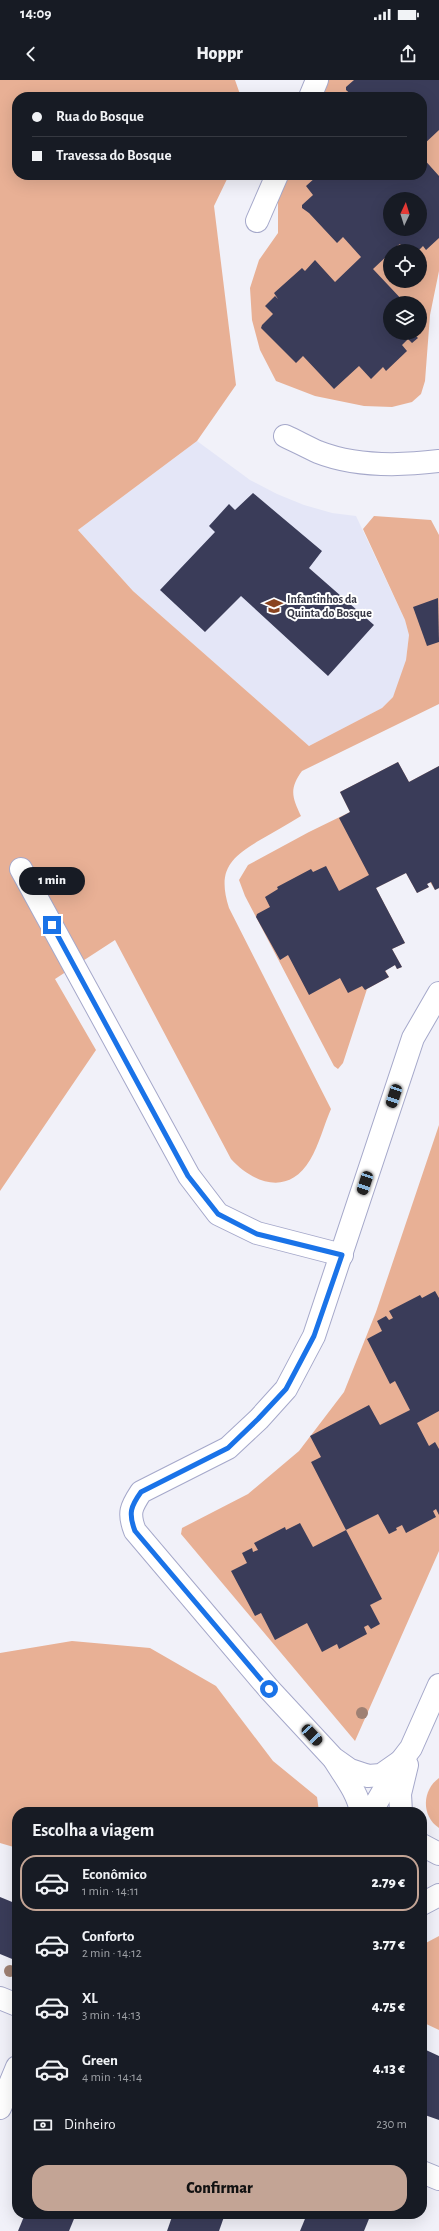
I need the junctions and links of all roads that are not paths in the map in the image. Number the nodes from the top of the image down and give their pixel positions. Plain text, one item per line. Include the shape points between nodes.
1 (317, 80) edge
2 (312, 92) edge
3 (274, 180) edge
4 (257, 220) dead end
5 (285, 436) dead end
6 (439, 461) edge
7 (21, 869) dead end
8 (439, 992) edge
9 (342, 1255) junction
10 (439, 1685) edge
11 (406, 1755) junction
12 (333, 1758) junction
13 (360, 1807) edge
14 (374, 1807) edge
15 (401, 1807) edge
16 (427, 1848) edge
17 (439, 1854) edge
18 (439, 1895) edge
19 (427, 1901) edge
20 (0, 1998) edge
21 (12, 2003) edge
22 (12, 2079) edge
23 (0, 2108) edge
24 (427, 2174) edge
25 (439, 2179) edge

1 - 2 street
3 - 4 street
5 - 6 street via 318,452 356,462 406,465
7 - 9 street via 188,1176 218,1214 257,1234
8 - 9 street via 413,1038
9 - 12 street via 314,1336 286,1389 228,1448 141,1492 133,1503 130,1518 135,1531 269,1689
10 - 11 street
11 - 12 street via 381,1775 368,1776 350,1770
11 - 14 street
11 - 15 street via 400,1794
12 - 13 street via 353,1789
16 - 17 street
18 - 19 street
20 - 21 street
22 - 23 street
24 - 25 street

